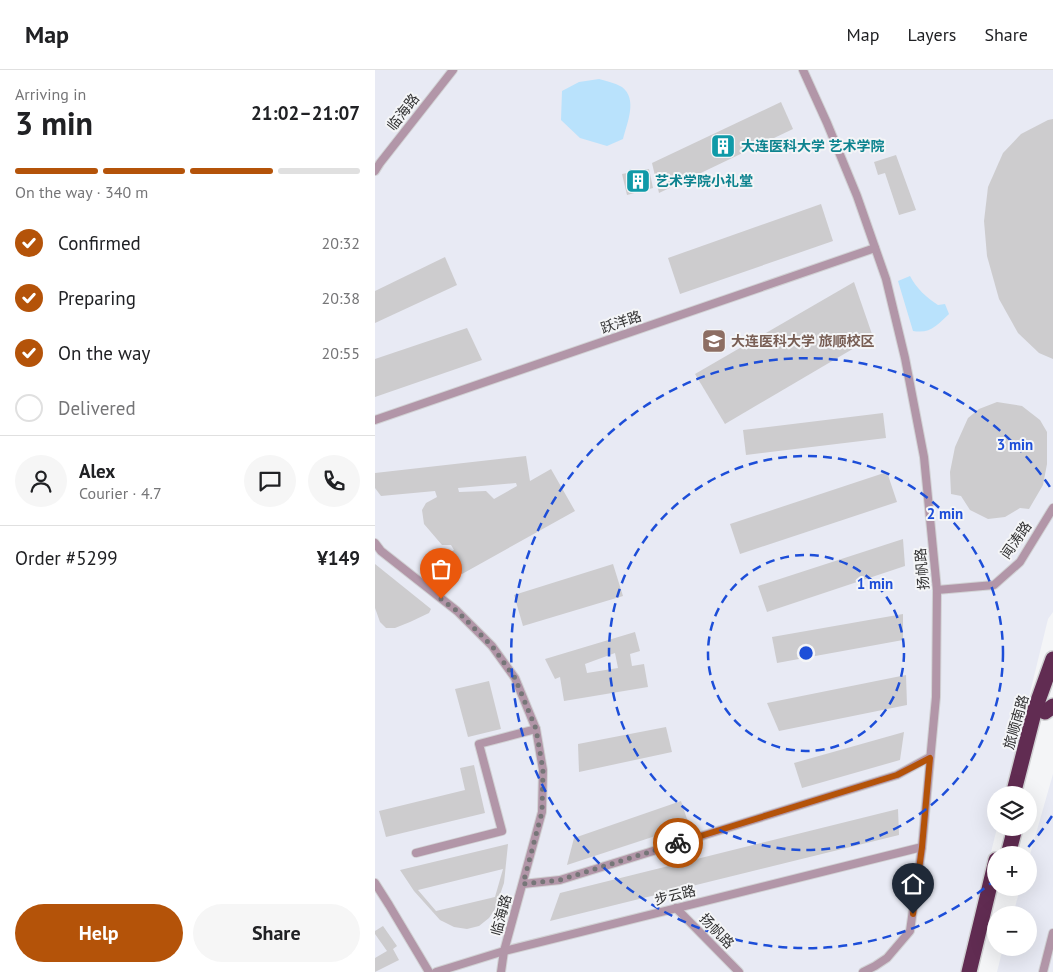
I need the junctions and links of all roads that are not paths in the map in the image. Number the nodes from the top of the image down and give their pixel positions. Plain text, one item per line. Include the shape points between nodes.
1 (453, 70) edge
2 (803, 70) edge
3 (375, 171) edge
4 (875, 248) junction
5 (375, 420) edge
6 (1053, 508) edge
7 (375, 544) edge
8 (937, 590) junction
9 (1052, 666) edge
10 (1053, 689) edge
11 (1049, 709) edge
12 (536, 729) junction
13 (930, 758) junction
14 (1015, 786) edge
15 (1026, 786) edge
16 (922, 847) junction
17 (416, 853) dead end
18 (375, 883) edge
19 (523, 884) junction
20 (987, 896) edge
21 (998, 896) edge
22 (677, 908) junction
23 (1053, 934) edge
24 (504, 951) junction
25 (429, 972) edge
26 (436, 972) edge
27 (501, 972) edge
28 (739, 972) edge
29 (863, 972) edge
30 (969, 972) edge
31 (979, 972) edge
32 (1043, 972) edge

1 - 3 street, 临海路
2 - 4 street, 扬帆路 via 857,196
4 - 5 street, 跃洋路
4 - 8 street, 扬帆路 via 905,358 924,457
6 - 8 street, 闻涛路 via 1020,562 994,585
7 - 12 street, 临海路 via 457,611 492,646 515,678
8 - 13 street, 扬帆路 via 936,697
9 - 14 highway, 旅顺南路 via 1035,709
10 - 11 highway, 旅顺南路
11 - 15 highway, 旅顺南路
12 - 17 street via 479,744 502,831
12 - 19 street, 临海路 via 543,770 542,812
13 - 16 street, 扬帆路
13 - 19 street via 897,775 560,880
16 - 22 street, 步云路
16 - 29 street, 扬帆路 via 910,931 887,958
18 - 25 street
19 - 24 street, 临海路
20 - 30 highway
21 - 31 highway
22 - 24 street, 步云路
22 - 28 street, 扬帆路
23 - 32 street
24 - 26 street, 步云路
24 - 27 street, 临海路

